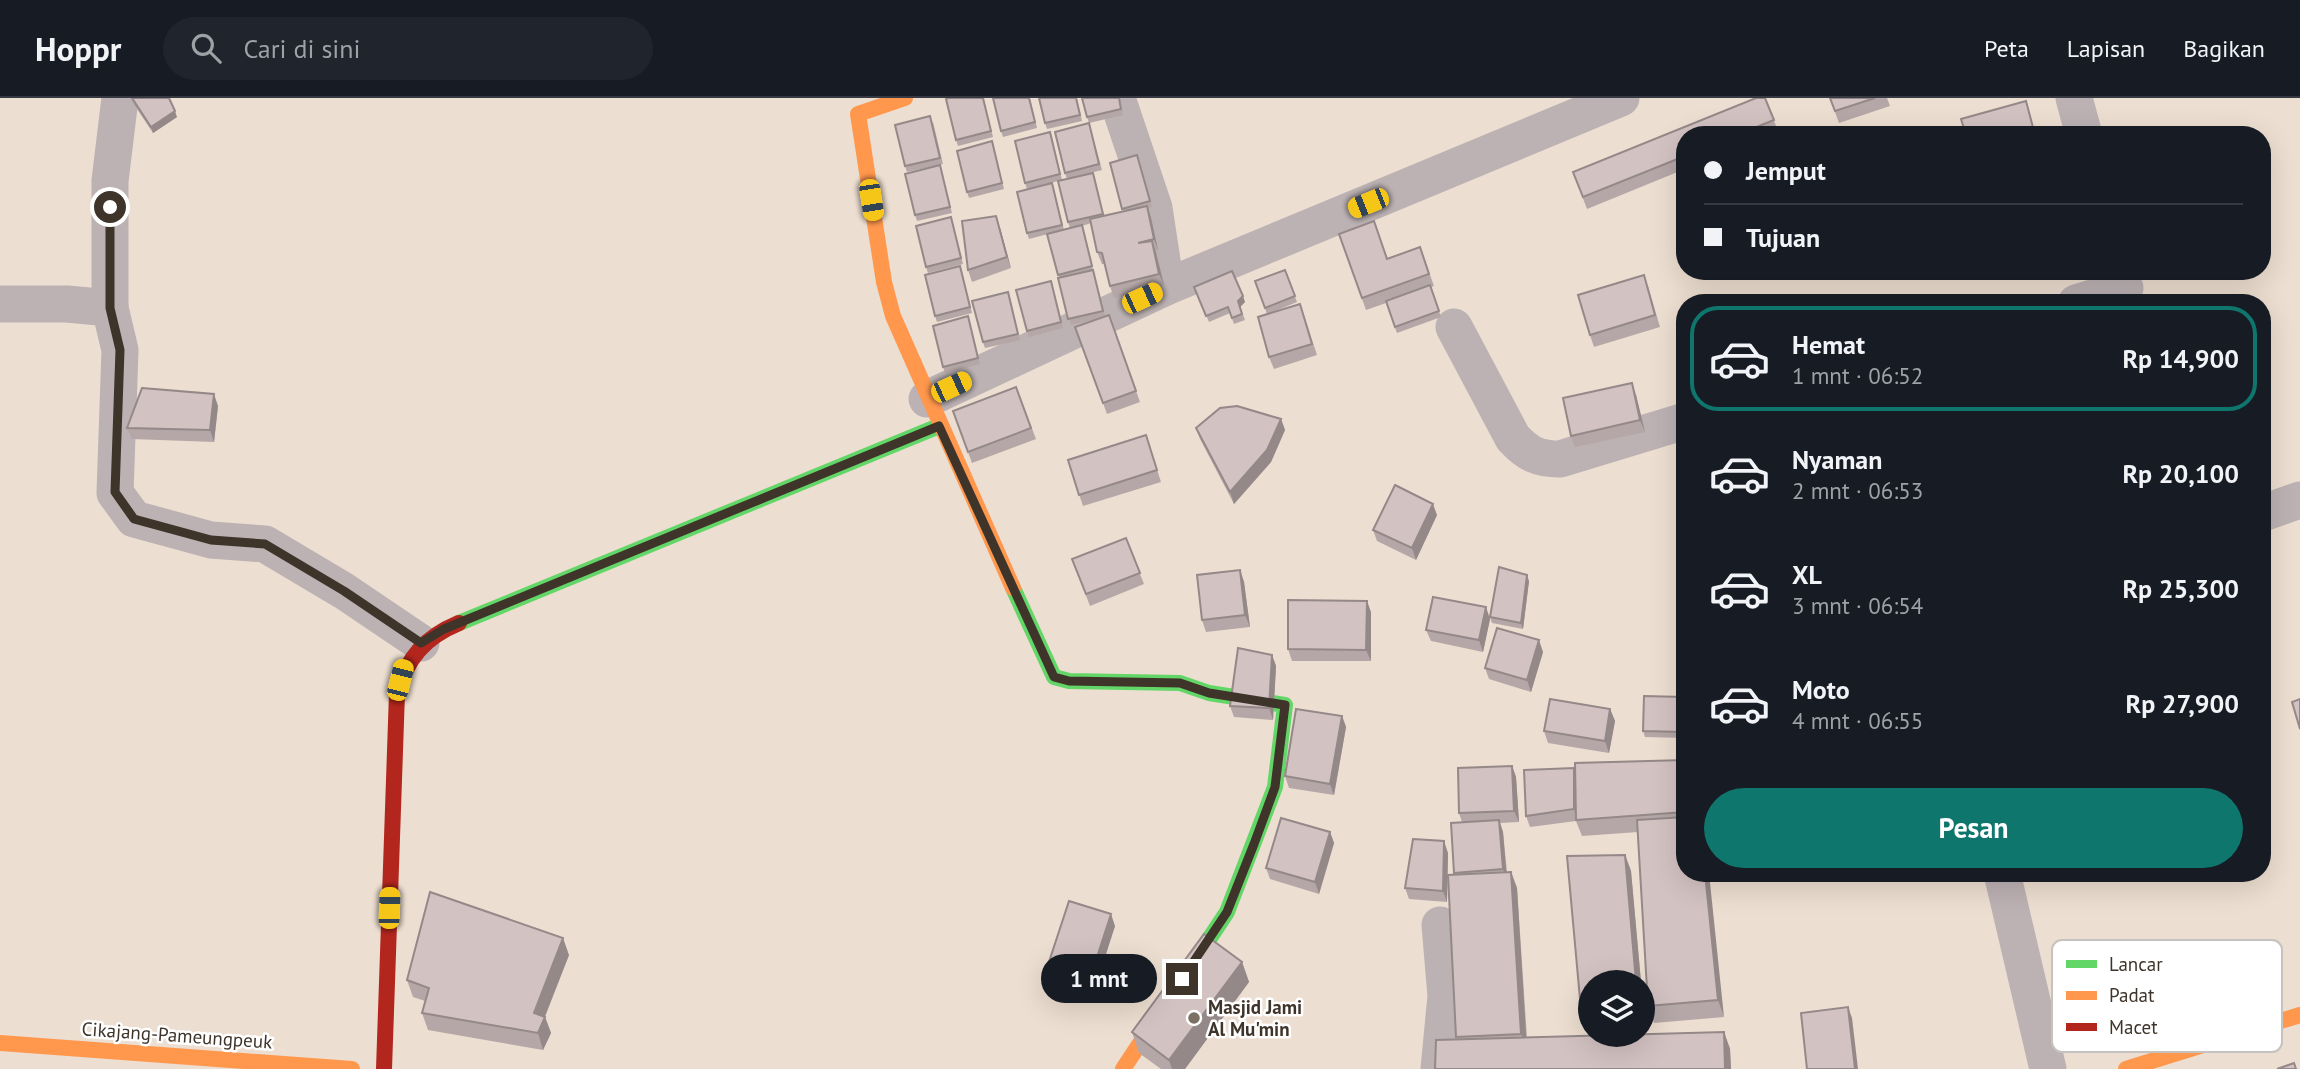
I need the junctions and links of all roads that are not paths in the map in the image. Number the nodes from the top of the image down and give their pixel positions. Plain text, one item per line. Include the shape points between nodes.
1 (120, 98) edge
2 (905, 98) edge
3 (1117, 98) edge
4 (1621, 98) edge
5 (2074, 98) edge
6 (2082, 126) edge
7 (1166, 287) junction
8 (2125, 287) edge
9 (2104, 294) edge
10 (0, 304) edge
11 (110, 308) junction
12 (1454, 327) dead end
13 (933, 413) junction
14 (1676, 424) edge
15 (2300, 500) edge
16 (2271, 510) edge
17 (421, 643) junction
18 (2004, 882) edge
19 (1440, 925) dead end
20 (2300, 1015) edge
21 (2282, 1021) edge
22 (0, 1043) edge
23 (2181, 1052) edge
24 (296, 1067) edge
25 (352, 1069) edge
26 (384, 1069) edge
27 (1123, 1069) edge
28 (1439, 1069) edge
29 (2048, 1069) edge
30 (2126, 1069) edge

1 - 11 street via 110,181
2 - 13 street via 861,111 858,119 884,282
3 - 7 street via 1154,208
4 - 7 street
5 - 6 street
7 - 13 street
8 - 9 street
10 - 11 street
11 - 17 street via 120,350 115,492 134,519 211,540 265,544
12 - 14 street via 1513,438 1541,459 1560,459
13 - 17 street
13 - 27 street via 1054,677 1180,683 1209,693 1285,705 1275,787 1227,912
15 - 16 street
17 - 26 street via 404,666 397,693
18 - 29 street
19 - 28 street via 1446,996
20 - 21 street
22 - 24 street, Cikajang-Pameungpeuk
23 - 30 street
24 - 25 street, Cikajang-Pameungpeuk

